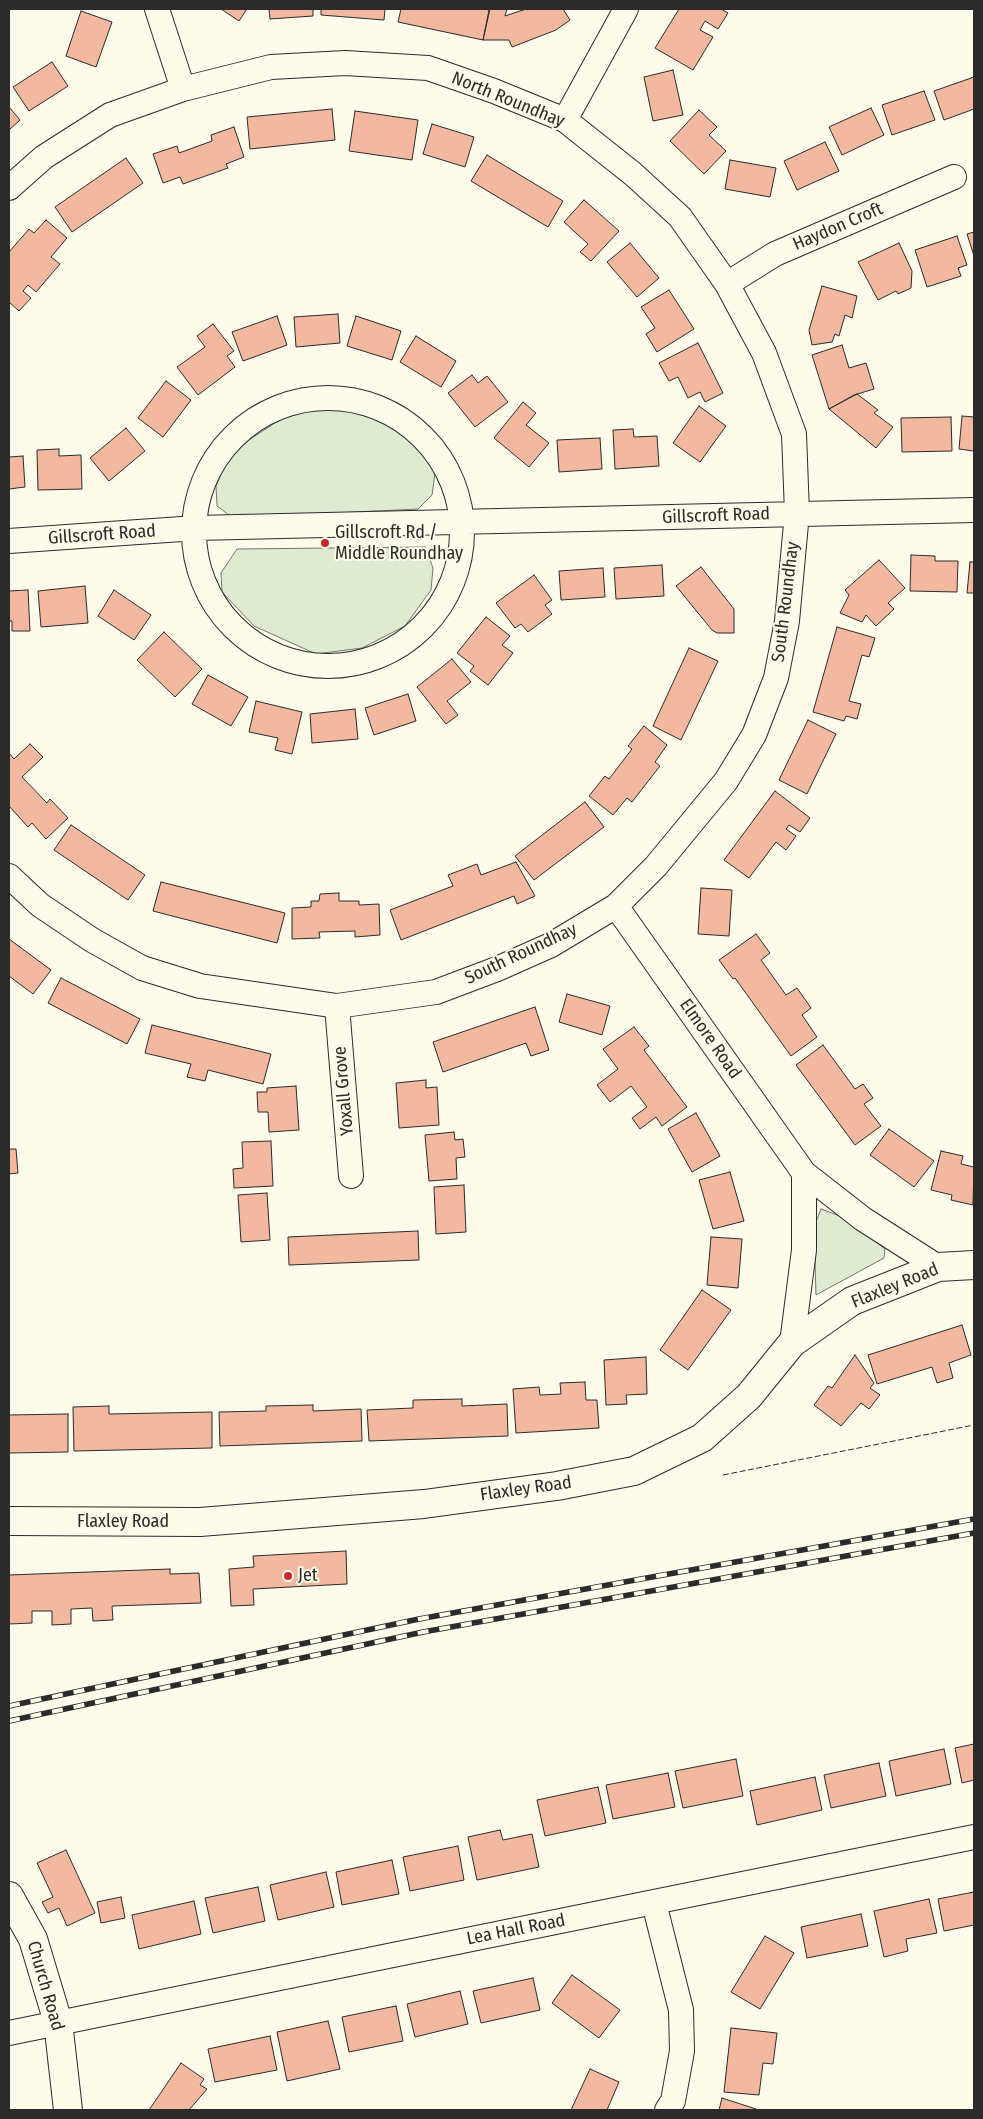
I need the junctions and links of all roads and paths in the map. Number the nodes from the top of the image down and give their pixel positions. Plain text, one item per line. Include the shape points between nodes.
1 (157, 9) edge
2 (626, 9) edge
3 (183, 90) junction
4 (565, 120) junction
5 (954, 177) dead end
6 (9, 188) edge
7 (727, 284) junction
8 (974, 510) edge
9 (796, 513) junction
10 (457, 523) junction
11 (196, 528) junction
12 (9, 541) edge
13 (9, 876) edge
14 (616, 906) junction
15 (337, 1006) junction
16 (804, 1173) junction
17 (351, 1176) dead end
18 (938, 1266) junction
19 (974, 1266) edge
20 (792, 1343) junction
21 (9, 1521) edge
22 (974, 1837) edge
23 (9, 1896) edge
24 (654, 1903) junction
25 (58, 2022) junction
26 (9, 2032) edge
27 (68, 2110) edge
28 (668, 2110) edge

1 - 3 street
2 - 4 street
3 - 4 street, North Roundhay via 271,67 345,63 428,68
3 - 6 street, North Roundhay via 110,115 44,157
4 - 7 street, North Roundhay via 633,174 680,217
5 - 7 street, Haydon Croft via 775,254
7 - 9 street, North Roundhay via 764,353 794,434
8 - 9 street, Gillscroft Road
9 - 10 street, Gillscroft Road
9 - 14 street, South Roundhay via 787,621 776,678 754,735 726,781 656,866
10 - 11 street, Gillscroft Road
10 - 11 street via 448,474 427,437 402,416 385,408 368,401 332,396 283,404 249,420 220,451 202,486
10 - 11 street via 454,576 439,614 383,656 339,669 315,669 267,653 228,619 210,594
11 - 12 street, Gillscroft Road
13 - 15 street, South Roundhay via 40,905 142,968 200,986
14 - 15 street, South Roundhay via 551,945 436,992
14 - 16 street, Elmore Road
15 - 17 street, Yoxall Grove
16 - 18 street, Elmore Road via 863,1219
16 - 20 street via 804,1250
18 - 19 street, Flaxley Road
18 - 20 street, Flaxley Road via 852,1301
20 - 21 street, Flaxley Road via 749,1396 702,1438 634,1471 557,1486 424,1504 210,1522
22 - 24 street, Lea Hall Road
23 - 25 street, Church Road via 33,1940
24 - 25 street, Lea Hall Road
24 - 28 street via 681,2010 682,2051 673,2100
25 - 26 street, Lea Hall Road
25 - 27 street, Church Road

